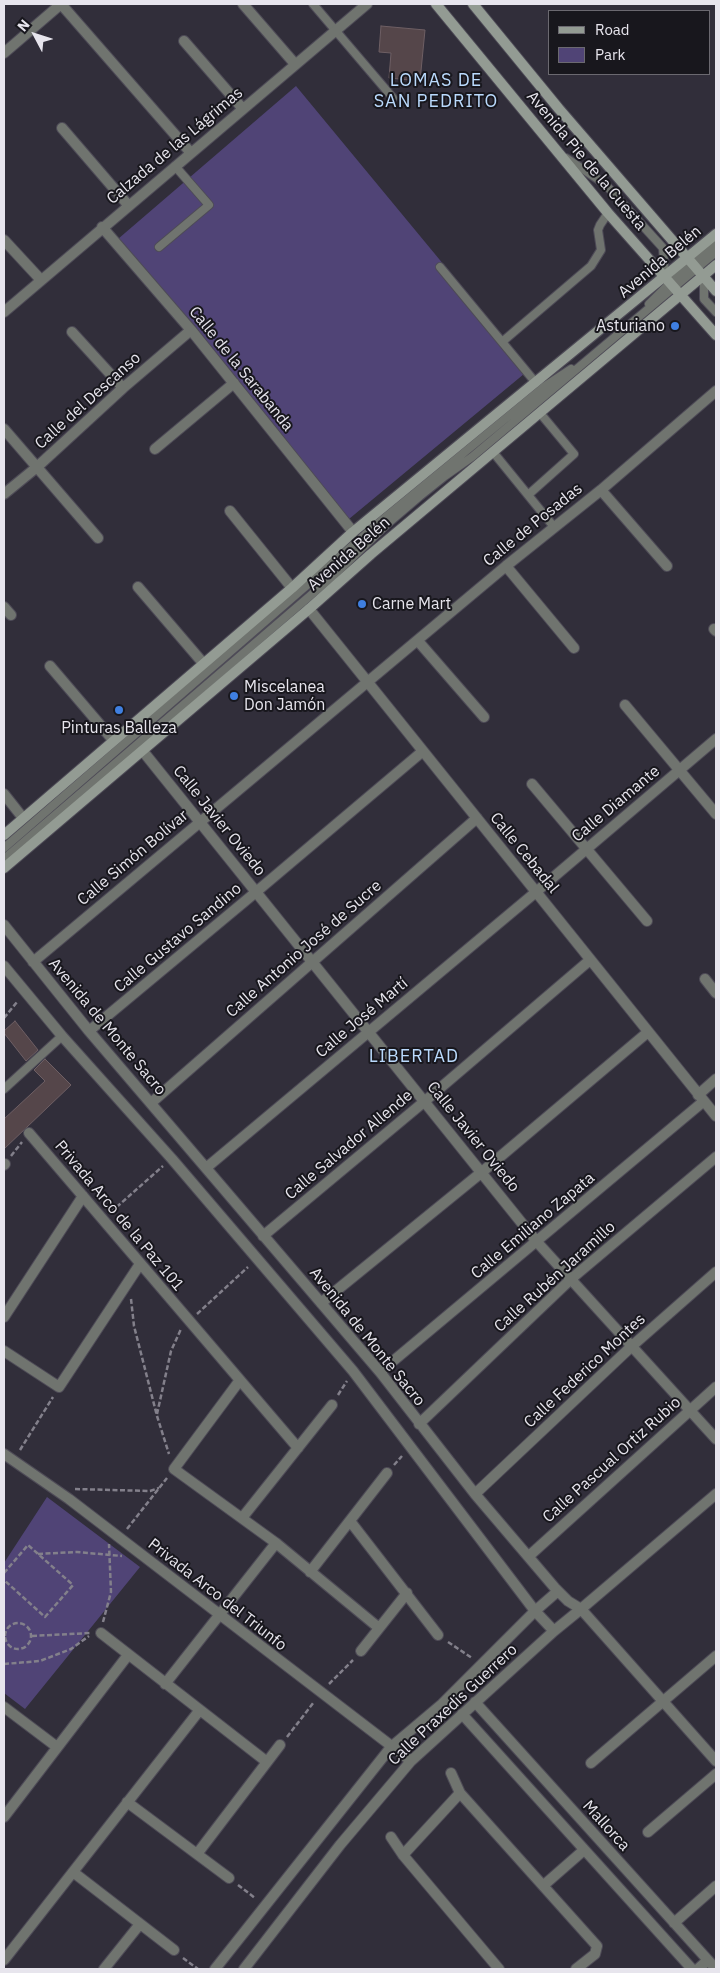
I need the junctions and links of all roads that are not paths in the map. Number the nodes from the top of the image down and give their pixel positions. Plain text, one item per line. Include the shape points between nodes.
1 (61, 4) edge
2 (243, 4) edge
3 (313, 4) edge
4 (367, 4) edge
5 (436, 4) edge
6 (473, 4) edge
7 (336, 30) junction
8 (184, 41) dead end
9 (4, 54) edge
10 (295, 64) junction
11 (393, 98) dead end
12 (243, 109) junction
13 (62, 128) dead end
14 (191, 153) junction
15 (558, 153) junction
16 (175, 166) junction
17 (128, 206) junction
18 (608, 213) junction
19 (102, 227) junction
20 (716, 234) edge
21 (4, 240) edge
22 (716, 243) edge
23 (159, 247) dead end
24 (716, 252) edge
25 (716, 265) edge
26 (695, 266) junction
27 (440, 267) dead end
28 (41, 280) junction
29 (673, 286) junction
30 (716, 291) edge
31 (4, 312) edge
32 (716, 312) edge
33 (191, 330) junction
34 (72, 332) dead end
35 (716, 335) edge
36 (502, 342) junction
37 (234, 383) junction
38 (536, 383) junction
39 (123, 388) junction
40 (716, 391) edge
41 (540, 413) junction
42 (4, 429) edge
43 (155, 450) dead end
44 (493, 452) junction
45 (37, 467) junction
46 (601, 490) junction
47 (4, 494) edge
48 (528, 495) junction
49 (230, 511) dead end
50 (554, 527) junction
51 (353, 532) junction
52 (98, 538) dead end
53 (506, 566) junction
54 (667, 566) dead end
55 (138, 587) dead end
56 (292, 588) junction
57 (4, 607) edge
58 (309, 609) junction
59 (11, 615) dead end
60 (418, 640) junction
61 (574, 648) dead end
62 (203, 663) junction
63 (50, 666) dead end
64 (368, 682) junction
65 (625, 705) dead end
66 (484, 718) dead end
67 (716, 738) edge
68 (113, 740) junction
69 (142, 750) junction
70 (422, 751) junction
71 (679, 770) junction
72 (532, 784) dead end
73 (4, 794) edge
74 (716, 814) edge
75 (24, 818) junction
76 (477, 818) junction
77 (200, 822) junction
78 (4, 835) edge
79 (4, 848) edge
80 (586, 849) junction
81 (4, 859) edge
82 (4, 868) edge
83 (256, 892) junction
84 (536, 892) junction
85 (647, 921) dead end
86 (4, 924) edge
87 (590, 960) junction
88 (33, 962) junction
89 (313, 962) junction
90 (4, 966) edge
91 (705, 979) dead end
92 (716, 993) edge
93 (89, 1031) junction
94 (369, 1032) junction
95 (648, 1032) junction
96 (62, 1036) junction
97 (716, 1079) edge
98 (4, 1089) edge
99 (701, 1098) junction
100 (425, 1101) junction
101 (151, 1103) junction
102 (716, 1116) edge
103 (29, 1134) road end
104 (716, 1157) edge
105 (206, 1168) junction
106 (482, 1172) junction
107 (83, 1196) junction
108 (263, 1236) junction
109 (537, 1242) junction
110 (140, 1264) junction
111 (716, 1272) edge
112 (571, 1279) junction
113 (321, 1303) junction
114 (4, 1316) edge
115 (632, 1346) junction
116 (4, 1350) edge
117 (380, 1372) junction
118 (240, 1380) junction
119 (716, 1387) edge
120 (332, 1405) road end
121 (690, 1410) junction
122 (418, 1424) junction
123 (716, 1439) edge
124 (298, 1448) junction
125 (4, 1454) edge
126 (387, 1473) road end
127 (475, 1494) junction
128 (716, 1494) edge
129 (242, 1518) junction
130 (350, 1521) junction
131 (276, 1543) junction
132 (529, 1556) junction
133 (310, 1572) junction
134 (558, 1591) junction
135 (407, 1593) junction
136 (582, 1610) junction
137 (535, 1611) junction
138 (220, 1616) junction
139 (380, 1628) junction
140 (554, 1631) junction
141 (101, 1633) road end
142 (438, 1635) road end
143 (361, 1652) dead end
144 (128, 1655) junction
145 (716, 1656) edge
146 (165, 1684) junction
147 (663, 1701) junction
148 (475, 1702) junction
149 (4, 1707) edge
150 (199, 1711) junction
151 (462, 1714) junction
152 (280, 1745) dead end
153 (57, 1747) junction
154 (391, 1747) junction
155 (411, 1761) junction
156 (716, 1761) edge
157 (267, 1762) junction
158 (591, 1763) dead end
159 (451, 1773) dead end
160 (716, 1774) edge
161 (460, 1792) junction
162 (562, 1799) junction
163 (127, 1802) junction
164 (549, 1811) junction
165 (4, 1818) edge
166 (648, 1832) dead end
167 (391, 1837) dead end
168 (584, 1850) junction
169 (197, 1854) junction
170 (403, 1854) junction
171 (73, 1872) junction
172 (229, 1878) road end
173 (544, 1885) junction
174 (716, 1886) edge
175 (674, 1923) junction
176 (140, 1924) junction
177 (174, 1950) road end
178 (4, 1960) edge
179 (708, 1960) junction
180 (4, 1965) edge
181 (9, 1969) edge
182 (104, 1969) edge
183 (215, 1969) edge
184 (244, 1969) edge
185 (499, 1969) edge
186 (576, 1969) edge
187 (692, 1969) edge
188 (698, 1969) edge
189 (716, 1969) edge

1 - 9 street
1 - 14 street
2 - 10 street
3 - 7 lane
4 - 7 street, Calzada de las Lágrimas
5 - 15 main road, Avenida Pie de la Cuesta
6 - 26 main road, Avenida Pie de la Cuesta
7 - 10 street, Calzada de las Lágrimas
7 - 11 lane
8 - 12 street
10 - 12 street, Calzada de las Lágrimas
12 - 14 street, Calzada de las Lágrimas
13 - 17 street
14 - 16 street, Calzada de las Lágrimas
15 - 18 main road, Avenida Pie de la Cuesta
15 - 29 lane via 605,184 663,248
16 - 17 street, Calzada de las Lágrimas
16 - 23 lane via 209,205
17 - 19 street, Calzada de las Lágrimas
18 - 29 main road, Avenida Pie de la Cuesta
18 - 36 lane via 598,230 600,250 590,266
19 - 28 street, Calzada de las Lágrimas
19 - 33 street, Calle de la Sarabanda
20 - 26 main road, Avenida Belén
21 - 28 street
22 - 26 lane
24 - 26 lane
25 - 26 main road, Avenida Belén
26 - 29 main road, Avenida Belén
26 - 29 main road, Avenida Belén
26 - 30 main road, Avenida Pie de la Cuesta
26 - 32 lane via 704,299
27 - 36 lane
28 - 31 street, Calzada de las Lágrimas
29 - 35 main road, Avenida Pie de la Cuesta
29 - 38 main road, Avenida Belén
29 - 41 main road, Avenida Belén
29 - 79 lane via 382,520
29 - 81 lane via 472,458 420,496 332,577
33 - 37 street, Calle de la Sarabanda
33 - 39 street, Calle del Descanso
34 - 39 street
36 - 38 lane
37 - 43 street
37 - 51 street, Calle de la Sarabanda
38 - 51 main road, Avenida Belén
39 - 45 street, Calle del Descanso
40 - 46 street, Calle de Posadas
41 - 44 main road, Avenida Belén
41 - 48 lane via 574,454
42 - 45 street
44 - 48 lane
44 - 58 main road, Avenida Belén
45 - 47 street, Calle del Descanso
45 - 52 street
46 - 50 street, Calle de Posadas
46 - 54 street
48 - 50 lane
49 - 56 street
50 - 53 street, Calle de Posadas
51 - 56 main road, Avenida Belén
53 - 60 street, Calle de Posadas
53 - 61 street
55 - 62 street
56 - 62 main road, Avenida Belén
57 - 59 street
58 - 64 street, Calle Cebadal
58 - 69 main road, Avenida Belén
60 - 64 street, Calle de Posadas
60 - 66 street
62 - 68 main road, Avenida Belén
63 - 68 street
64 - 70 street, Calle Cebadal
64 - 77 street, Calle Simón Bolívar
65 - 71 street
67 - 71 street, Calle Diamante
68 - 75 main road, Avenida Belén
69 - 77 street, Calle Javier Oviedo
69 - 82 main road, Avenida Belén
70 - 76 street, Calle Cebadal
70 - 83 street, Calle Gustavo Sandino
71 - 74 street
71 - 80 street, Calle Diamante
72 - 80 street
73 - 75 street
75 - 78 main road, Avenida Belén
76 - 84 street, Calle Cebadal
76 - 89 street, Calle Antonio José de Sucre
77 - 83 street, Calle Javier Oviedo
77 - 88 street, Calle Simón Bolívar
80 - 84 street, Calle Diamante
80 - 85 street
83 - 89 street, Calle Javier Oviedo
83 - 93 street, Calle Gustavo Sandino
84 - 87 street, Calle Cebadal
84 - 94 street, Calle José Martí
86 - 88 street, Avenida de Monte Sacro
87 - 95 street, Calle Cebadal
87 - 100 street, Calle Salvador Allende
88 - 93 street, Avenida de Monte Sacro
89 - 94 street, Calle Javier Oviedo
89 - 101 street, Calle Antonio José de Sucre
90 - 96 street, Avenida de Monte Sacro
91 - 92 street
93 - 101 street, Avenida de Monte Sacro
94 - 100 street, Calle Javier Oviedo
94 - 105 street, Calle José Martí
95 - 99 street, Calle Cebadal
95 - 106 street
96 - 98 lane
96 - 137 street, Avenida de Monte Sacro via 172,1158 353,1371
97 - 99 street, Calle Emiliano Zapata
99 - 102 street, Calle Cebadal
99 - 109 street, Calle Emiliano Zapata
100 - 106 street, Calle Javier Oviedo
100 - 108 street, Calle Salvador Allende
101 - 105 street, Avenida de Monte Sacro
103 - 107 street, Privada Arco de la Paz 101
104 - 112 street, Calle Rubén Jaramillo
105 - 108 street, Avenida de Monte Sacro
106 - 109 street, Calle Javier Oviedo
106 - 113 street
107 - 110 street, Privada Arco de la Paz 101
107 - 114 street
108 - 113 street, Avenida de Monte Sacro
109 - 112 street, Calle Javier Oviedo
109 - 117 street, Calle Emiliano Zapata
110 - 116 street via 59,1387
110 - 118 street, Privada Arco de la Paz 101
111 - 115 street, Calle Federico Montes
112 - 115 street, Calle Javier Oviedo
112 - 122 street, Calle Rubén Jaramillo
113 - 117 street, Avenida de Monte Sacro
115 - 121 street, Calle Javier Oviedo
115 - 127 street, Calle Federico Montes
117 - 122 street, Avenida de Monte Sacro
118 - 124 street, Privada Arco de la Paz 101
118 - 129 street via 174,1469
119 - 121 street, Calle Pascual Ortiz Rubio
120 - 124 street
121 - 123 street, Calle Javier Oviedo
121 - 132 street, Calle Pascual Ortiz Rubio
122 - 127 street, Avenida de Monte Sacro
124 - 129 street
125 - 138 street, Privada Arco del Triunfo via 54,1488
126 - 130 street
127 - 132 street, Avenida de Monte Sacro
128 - 136 street, Calle Praxedis Guerrero
129 - 131 street
130 - 133 street
130 - 135 street
131 - 133 street
131 - 138 street
132 - 134 street, Avenida de Monte Sacro
133 - 139 street
134 - 136 street, Avenida de Monte Sacro
134 - 137 street, Calle Praxedis Guerrero
135 - 139 street
135 - 142 street
136 - 140 street, Calle Praxedis Guerrero
136 - 147 street, Avenida de Monte Sacro
137 - 140 street, Avenida de Monte Sacro
137 - 154 street, Calle Praxedis Guerrero via 442,1704
138 - 146 street
138 - 154 street, Privada Arco del Triunfo
139 - 143 street
140 - 148 street, Calle Praxedis Guerrero
141 - 144 street
144 - 146 street
144 - 153 street
145 - 147 street
146 - 150 street
147 - 156 street, Avenida de Monte Sacro
147 - 158 street
148 - 151 street, Calle Praxedis Guerrero
148 - 162 street, Mallorca
149 - 153 street
150 - 157 street
150 - 163 street
151 - 155 street, Calle Praxedis Guerrero
151 - 164 street, Mallorca
152 - 157 street
153 - 165 street
154 - 155 street, Privada Arco del Triunfo
154 - 183 street, Calle Praxedis Guerrero
155 - 184 street, Calle Praxedis Guerrero via 340,1845
157 - 169 street
159 - 161 street
160 - 166 street
161 - 170 street
161 - 173 street
162 - 164 street
162 - 175 street, Mallorca
163 - 169 street
163 - 171 street
164 - 168 street, Mallorca
167 - 170 street
168 - 173 street
168 - 187 street, Mallorca
169 - 172 street
170 - 185 street
171 - 176 street
171 - 178 street
173 - 186 street via 597,1946 594,1954
174 - 175 street
175 - 179 street, Mallorca
176 - 177 street
176 - 182 street
179 - 188 street
179 - 189 street, Mallorca
180 - 181 street

